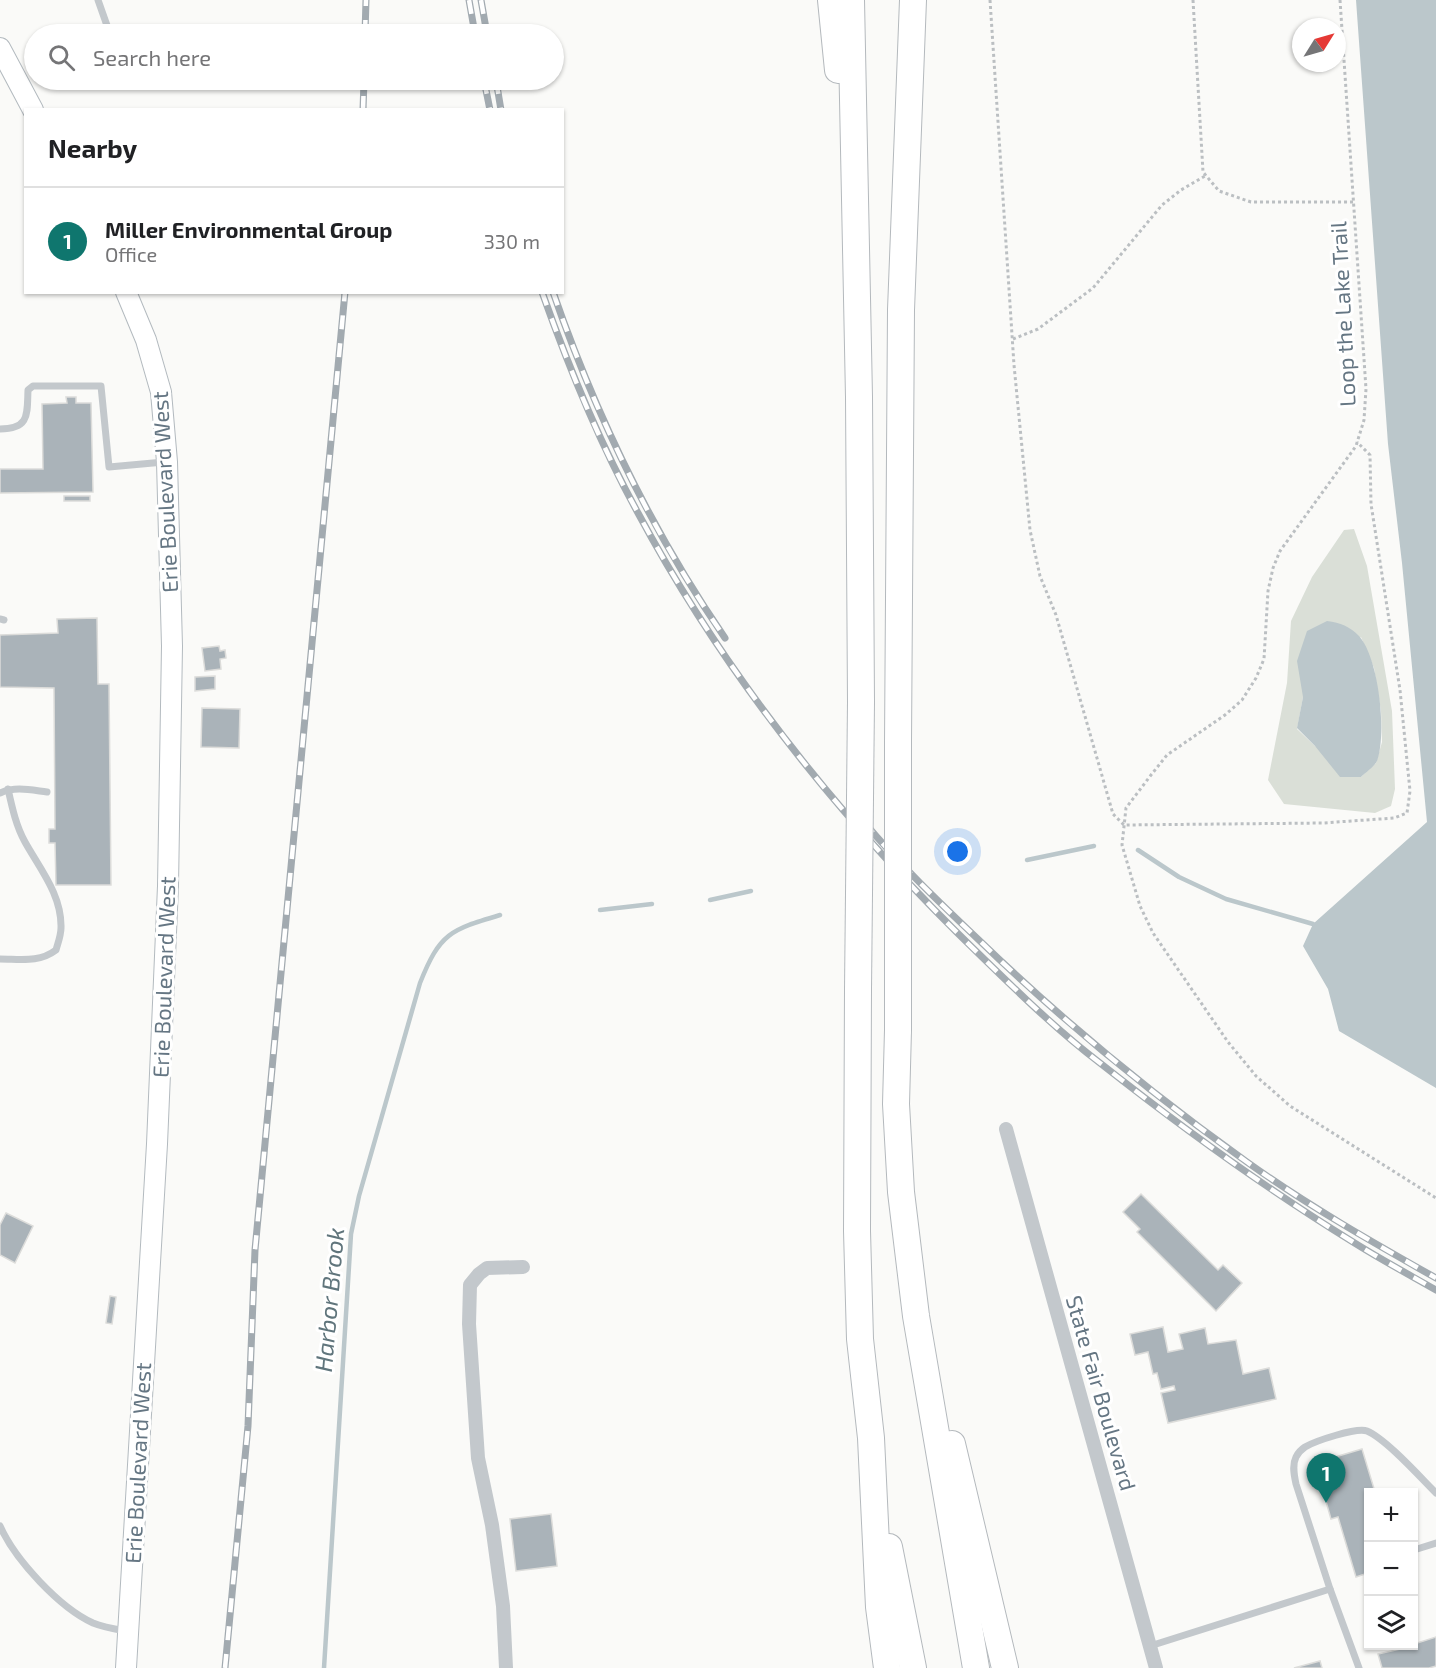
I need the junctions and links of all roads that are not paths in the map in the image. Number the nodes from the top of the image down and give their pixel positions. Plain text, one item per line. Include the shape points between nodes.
1 (98, 0) edge
2 (831, 0) edge
3 (851, 0) edge
4 (913, 0) edge
5 (106, 24) edge
6 (0, 48) edge
7 (32, 108) edge
8 (854, 177) junction
9 (127, 294) edge
10 (0, 429) edge
11 (167, 462) junction
12 (8, 789) junction
13 (47, 792) dead end
14 (0, 793) edge
15 (0, 959) edge
16 (1006, 1129) dead end
17 (523, 1267) dead end
18 (916, 1316) junction
19 (871, 1438) junction
20 (1436, 1493) edge
21 (0, 1526) edge
22 (1436, 1543) edge
23 (1418, 1548) edge
24 (1330, 1589) junction
25 (128, 1631) junction
26 (1150, 1646) junction
27 (126, 1668) edge
28 (506, 1668) edge
29 (887, 1668) edge
30 (913, 1668) edge
31 (976, 1668) edge
32 (1005, 1668) edge
33 (1156, 1668) edge
34 (1359, 1668) edge

1 - 5 lane
2 - 8 highway
3 - 8 highway
4 - 18 highway, bridge via 901,310 896,1104 901,1192
6 - 7 main road
8 - 19 highway, bridge via 861,702 857,1242
9 - 11 main road, Erie Boulevard West via 161,392
10 - 11 lane via 22,424 27,417 28,390 33,386 101,386 109,467
11 - 25 main road, Erie Boulevard West via 172,646 168,886
12 - 13 lane
12 - 14 lane
12 - 15 lane via 24,841 53,890 62,928 56,951 48,957
16 - 26 street, State Fair Boulevard
17 - 28 street via 487,1268 470,1286 478,1458 492,1524
18 - 31 highway
18 - 32 highway via 962,1480
19 - 29 highway via 879,1607
19 - 30 highway
20 - 24 lane via 1367,1431 1359,1430 1303,1448 1295,1458 1296,1484
21 - 25 lane via 29,1570 58,1599 90,1622
22 - 23 lane
24 - 26 lane
24 - 34 lane
25 - 27 main road, Erie Boulevard West
26 - 33 street, State Fair Boulevard

